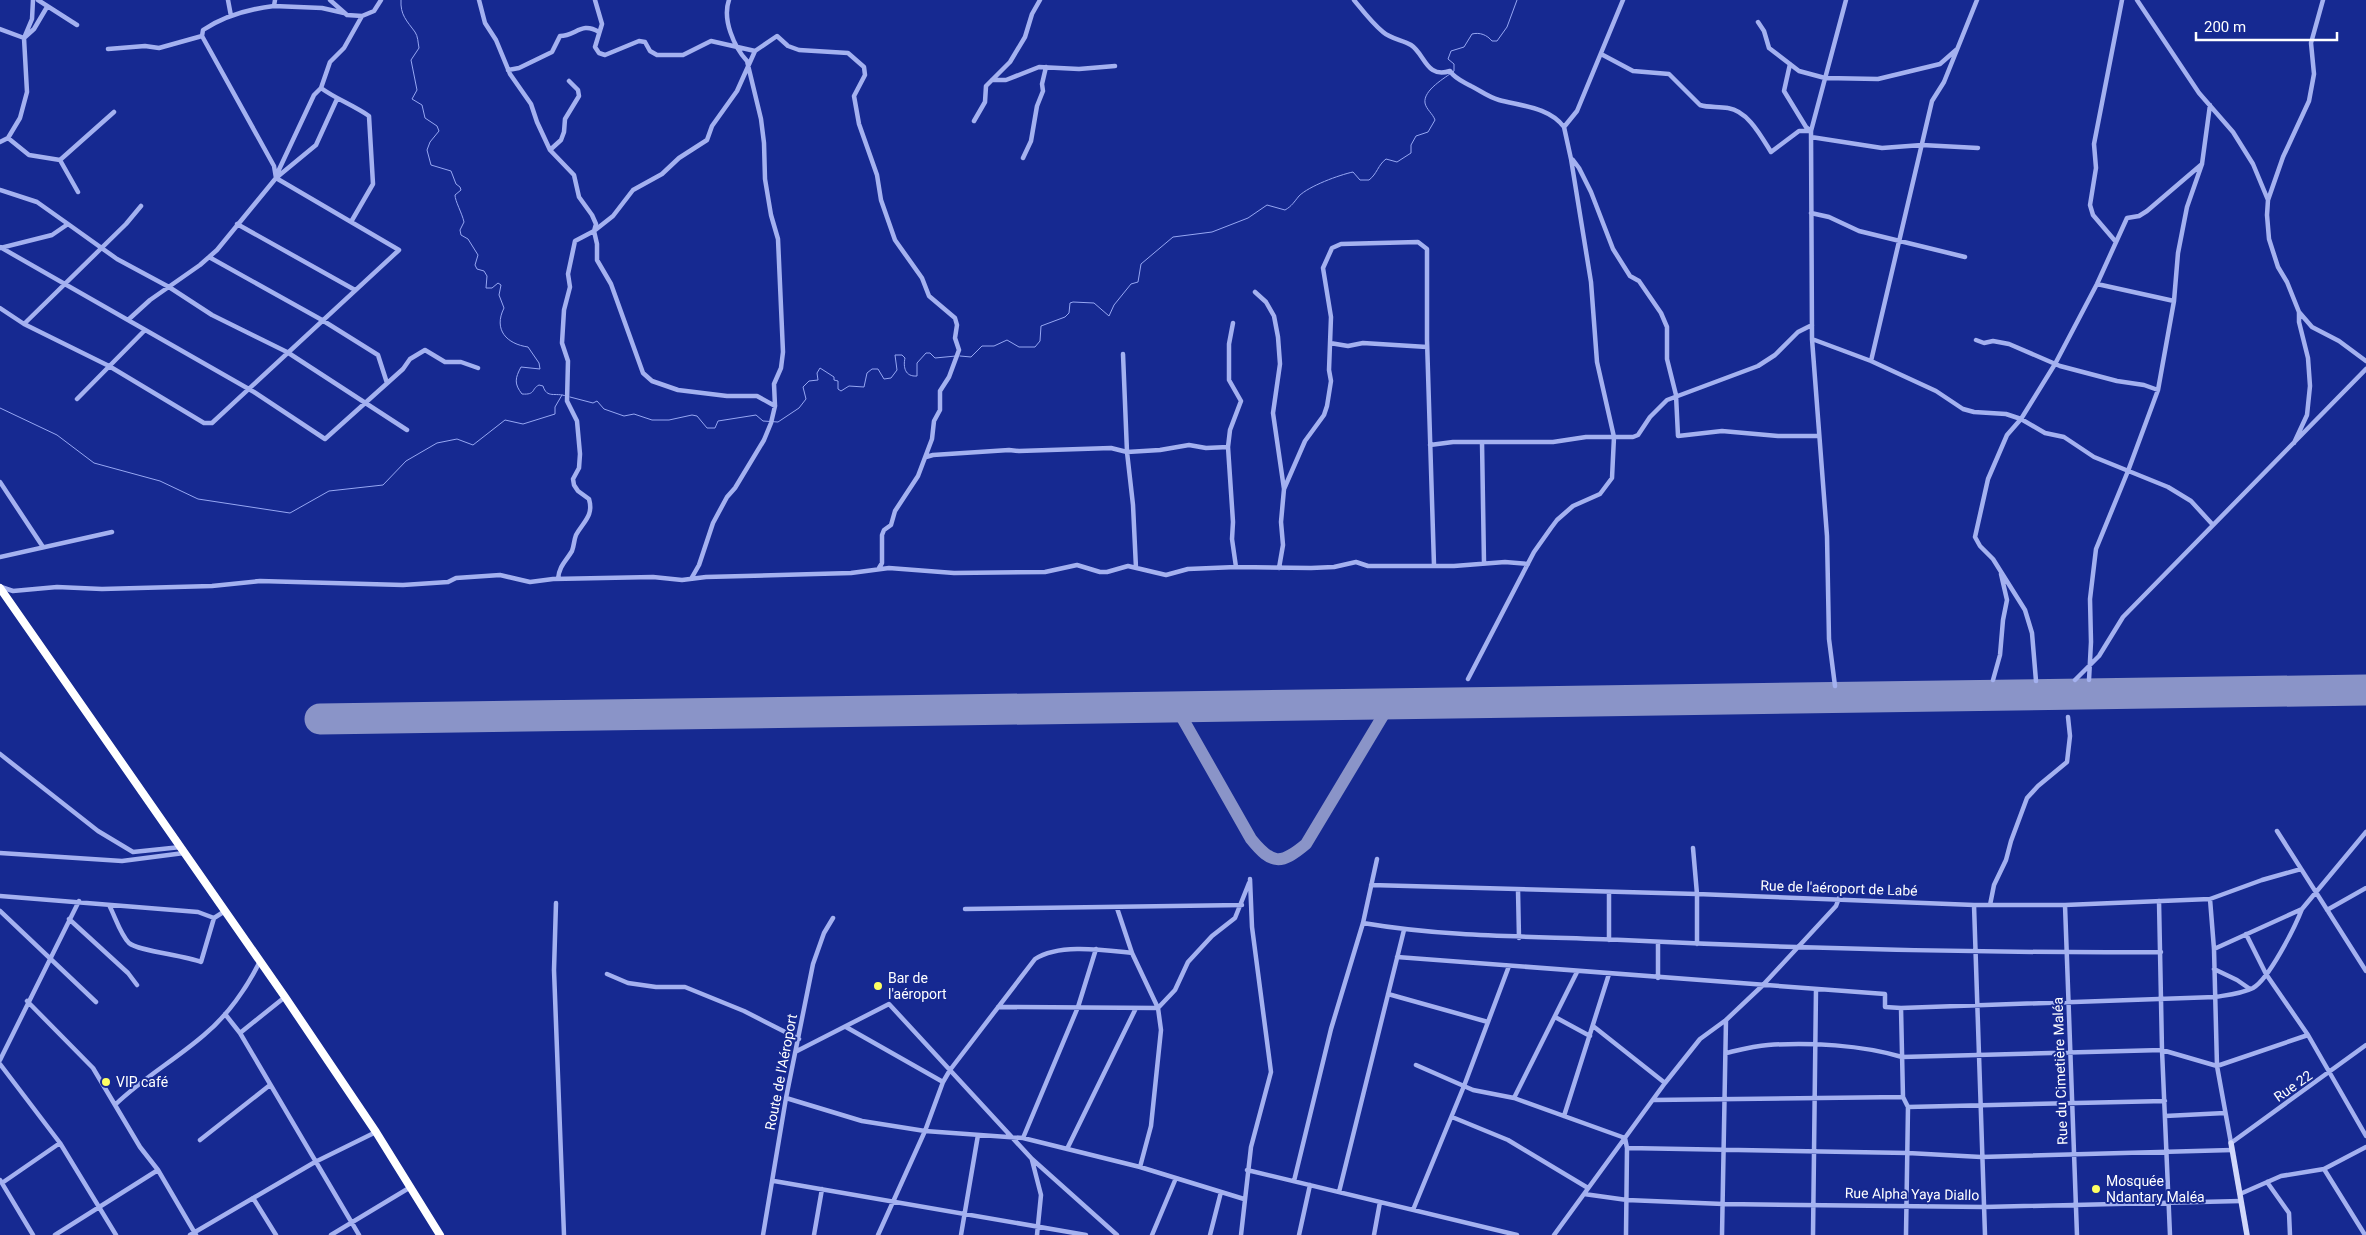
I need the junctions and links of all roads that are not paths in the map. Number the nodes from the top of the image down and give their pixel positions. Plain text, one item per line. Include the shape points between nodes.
1 (33, 0) edge
2 (38, 0) edge
3 (228, 0) edge
4 (330, 0) edge
5 (381, 0) edge
6 (478, 0) edge
7 (595, 0) edge
8 (729, 0) edge
9 (1040, 0) edge
10 (1354, 0) edge
11 (1623, 0) edge
12 (1846, 0) edge
13 (1976, 0) edge
14 (2122, 0) edge
15 (2137, 0) edge
16 (2323, 0) edge
17 (275, 3) edge
18 (47, 7) junction
19 (344, 13) junction
20 (231, 16) junction
21 (362, 16) junction
22 (1758, 22) dead end
23 (77, 25) dead end
24 (0, 29) edge
25 (599, 32) junction
26 (202, 36) junction
27 (24, 38) junction
28 (738, 47) junction
29 (108, 49) dead end
30 (1957, 49) junction
31 (755, 51) junction
32 (1601, 54) junction
33 (748, 64) junction
34 (1790, 64) junction
35 (1115, 66) dead end
36 (1046, 67) junction
37 (508, 70) junction
38 (1825, 78) junction
39 (992, 80) junction
40 (569, 82) dead end
41 (321, 88) junction
42 (337, 99) junction
43 (2210, 105) junction
44 (114, 112) dead end
45 (974, 121) dead end
46 (1564, 127) junction
47 (1811, 134) junction
48 (8, 138) junction
49 (0, 142) edge
50 (1922, 145) junction
51 (1978, 148) dead end
52 (550, 150) junction
53 (1023, 158) dead end
54 (1571, 159) junction
55 (60, 160) junction
56 (2202, 164) junction
57 (276, 178) junction
58 (0, 190) edge
59 (78, 192) dead end
60 (2268, 200) junction
61 (141, 206) dead end
62 (1811, 213) junction
63 (351, 222) junction
64 (68, 224) junction
65 (237, 224) junction
66 (594, 231) junction
67 (1900, 240) junction
68 (2116, 242) junction
69 (101, 247) junction
70 (0, 248) edge
71 (209, 257) junction
72 (1965, 258) dead end
73 (64, 284) junction
74 (2097, 284) junction
75 (169, 286) junction
76 (355, 290) junction
77 (1255, 292) dead end
78 (2174, 300) junction
79 (0, 308) edge
80 (2299, 312) junction
81 (128, 320) junction
82 (322, 320) junction
83 (1234, 323) dead end
84 (24, 324) junction
85 (1812, 325) junction
86 (146, 330) junction
87 (1812, 339) junction
88 (1976, 340) dead end
89 (1330, 343) junction
90 (1427, 347) junction
91 (287, 352) junction
92 (1123, 354) dead end
93 (1871, 361) junction
94 (2366, 361) edge
95 (2054, 364) junction
96 (109, 366) junction
97 (478, 368) dead end
98 (2366, 370) edge
99 (387, 383) junction
100 (248, 388) junction
101 (2158, 390) junction
102 (1676, 395) junction
103 (77, 399) dead end
104 (367, 402) junction
105 (774, 406) junction
106 (2021, 419) junction
107 (407, 430) dead end
108 (1818, 436) junction
109 (1614, 438) junction
110 (1482, 442) junction
111 (2294, 443) junction
112 (1430, 445) junction
113 (1228, 447) junction
114 (1127, 452) junction
115 (926, 458) junction
116 (2128, 471) junction
117 (0, 482) edge
118 (1284, 489) junction
119 (2213, 525) junction
120 (112, 532) dead end
121 (42, 547) junction
122 (0, 557) edge
123 (1484, 563) junction
124 (1528, 564) junction
125 (1434, 565) junction
126 (1236, 567) junction
127 (879, 568) junction
128 (1136, 568) junction
129 (1279, 568) junction
130 (2000, 570) junction
131 (558, 579) junction
132 (691, 579) junction
133 (0, 587) edge
134 (2089, 667) junction
135 (1468, 679) dead end
136 (1993, 680) dead end
137 (2075, 680) dead end
138 (2089, 680) dead end
139 (2036, 681) dead end
140 (1835, 686) dead end
141 (2068, 717) dead end
142 (0, 754) edge
143 (2277, 831) dead end
144 (2366, 832) edge
145 (1694, 848) dead end
146 (182, 850) junction
147 (0, 853) edge
148 (1377, 859) dead end
149 (2301, 869) junction
150 (1371, 886) junction
151 (2366, 888) edge
152 (1518, 890) junction
153 (1609, 892) junction
154 (2316, 892) junction
155 (1697, 894) junction
156 (0, 896) edge
157 (1839, 898) junction
158 (2210, 899) junction
159 (2159, 900) junction
160 (79, 901) junction
161 (556, 903) dead end
162 (109, 905) junction
163 (1242, 905) junction
164 (1974, 905) junction
165 (1990, 905) junction
166 (2065, 905) junction
167 (1117, 908) junction
168 (965, 909) dead end
169 (2302, 909) junction
170 (2327, 910) junction
171 (0, 911) edge
172 (225, 911) junction
173 (214, 918) junction
174 (834, 918) dead end
175 (69, 919) junction
176 (1363, 923) junction
177 (1404, 930) junction
178 (2246, 934) junction
179 (1519, 938) junction
180 (1609, 940) junction
181 (1658, 942) junction
182 (1697, 944) junction
183 (1800, 946) junction
184 (1096, 949) junction
185 (2214, 949) junction
186 (2067, 952) junction
187 (2161, 952) junction
188 (1132, 953) junction
189 (1976, 953) junction
190 (49, 957) junction
191 (1397, 957) junction
192 (260, 961) junction
193 (1509, 966) junction
194 (2214, 969) junction
195 (2366, 971) edge
196 (1577, 972) junction
197 (607, 974) dead end
198 (1609, 974) junction
199 (2266, 974) junction
200 (1658, 978) junction
201 (137, 985) dead end
202 (1762, 986) junction
203 (1816, 989) junction
204 (2250, 989) junction
205 (1388, 994) junction
206 (285, 997) junction
207 (2214, 997) junction
208 (2162, 999) junction
209 (27, 1001) junction
210 (96, 1002) dead end
211 (2069, 1002) junction
212 (1978, 1006) junction
213 (998, 1007) junction
214 (1078, 1007) junction
215 (1136, 1008) junction
216 (1158, 1008) junction
217 (1901, 1008) junction
218 (225, 1014) junction
219 (1555, 1017) junction
220 (1726, 1020) junction
221 (1488, 1022) junction
222 (1593, 1026) junction
223 (846, 1027) junction
224 (240, 1034) junction
225 (2308, 1035) junction
226 (1590, 1036) junction
227 (799, 1039) junction
228 (1815, 1045) junction
229 (2366, 1045) edge
230 (2162, 1050) junction
231 (797, 1051) junction
232 (1726, 1053) junction
233 (2071, 1053) junction
234 (1979, 1056) junction
235 (1902, 1057) junction
236 (0, 1060) edge
237 (0, 1064) edge
238 (1416, 1065) dead end
239 (2217, 1066) junction
240 (950, 1070) junction
241 (2331, 1073) junction
242 (943, 1082) junction
243 (1665, 1083) junction
244 (270, 1084) junction
245 (1464, 1086) junction
246 (1903, 1097) junction
247 (786, 1098) junction
248 (1514, 1098) junction
249 (1814, 1098) junction
250 (1725, 1099) junction
251 (1653, 1100) junction
252 (2165, 1101) junction
253 (2073, 1103) junction
254 (116, 1104) junction
255 (1980, 1106) junction
256 (1908, 1107) junction
257 (2225, 1113) junction
258 (1564, 1116) junction
259 (2165, 1116) junction
260 (1452, 1117) junction
261 (925, 1131) junction
262 (376, 1132) junction
263 (978, 1135) junction
264 (2366, 1136) edge
265 (1023, 1138) junction
266 (1625, 1138) junction
267 (1013, 1139) junction
268 (200, 1140) dead end
269 (60, 1143) junction
270 (2231, 1143) junction
271 (2366, 1147) edge
272 (1627, 1148) junction
273 (1067, 1149) junction
274 (1724, 1149) junction
275 (1814, 1150) junction
276 (2232, 1150) junction
277 (1908, 1152) junction
278 (2167, 1152) junction
279 (2075, 1155) junction
280 (1981, 1157) junction
281 (1032, 1159) junction
282 (316, 1162) junction
283 (1140, 1167) junction
284 (2324, 1169) junction
285 (158, 1170) junction
286 (1247, 1170) junction
287 (1176, 1178) junction
288 (774, 1181) junction
289 (1294, 1181) junction
290 (1, 1182) edge
291 (2267, 1182) junction
292 (1310, 1185) junction
293 (410, 1188) junction
294 (1588, 1188) junction
295 (822, 1189) junction
296 (1221, 1192) junction
297 (1339, 1192) junction
298 (1584, 1194) junction
299 (2240, 1194) junction
300 (254, 1198) junction
301 (1244, 1199) junction
302 (1626, 1200) junction
303 (2241, 1201) junction
304 (893, 1202) junction
305 (1380, 1202) junction
306 (1814, 1203) junction
307 (2169, 1203) junction
308 (1723, 1204) junction
309 (2076, 1204) junction
310 (1907, 1205) junction
311 (99, 1207) junction
312 (1984, 1207) junction
313 (1413, 1210) junction
314 (965, 1214) junction
315 (352, 1223) junction
316 (1038, 1227) junction
317 (194, 1234) edge
318 (32, 1235) edge
319 (55, 1235) edge
320 (116, 1235) edge
321 (276, 1235) edge
322 (331, 1235) edge
323 (359, 1235) edge
324 (440, 1235) edge
325 (564, 1235) edge
326 (763, 1235) edge
327 (814, 1235) edge
328 (878, 1235) edge
329 (961, 1235) edge
330 (1037, 1235) edge
331 (1086, 1235) edge
332 (1118, 1235) edge
333 (1152, 1235) edge
334 (1210, 1235) edge
335 (1241, 1235) edge
336 (1299, 1235) edge
337 (1374, 1235) edge
338 (1517, 1235) edge
339 (1554, 1235) edge
340 (1626, 1235) edge
341 (1722, 1235) edge
342 (1813, 1235) edge
343 (1906, 1235) edge
344 (1985, 1235) edge
345 (2077, 1235) edge
346 (2170, 1235) edge
347 (2247, 1235) edge
348 (2290, 1235) edge
349 (2365, 1235) edge

1 - 27 street via 32,19
2 - 18 street
3 - 20 street
4 - 19 street
5 - 21 street via 374,11
6 - 37 street via 485,24 496,40
7 - 25 street via 602,24
8 - 28 street via 728,23
9 - 39 street via 1025,37 1010,62
10 - 46 street via 1383,32 1413,46 1424,63 1434,70 1441,74 1451,73 1489,97 1536,109
11 - 32 street
12 - 38 street
13 - 30 street
14 - 68 street via 2094,144 2096,168 2090,205 2093,215
15 - 43 street
16 - 60 street via 2311,43 2314,74 2309,101 2283,157
17 - 19 street
17 - 20 street
18 - 23 street
18 - 27 street via 34,29
19 - 21 street
20 - 26 street via 203,30
21 - 41 street via 344,48 330,62
22 - 34 street via 1769,48
24 - 27 street
25 - 28 street via 595,47 606,55 640,41 646,42 650,51 657,55 683,54 711,41
25 - 37 street via 581,28 560,36 552,52
26 - 29 street via 160,48
26 - 57 street via 274,166
27 - 48 street via 27,92 20,118
28 - 31 street
28 - 33 street
30 - 38 street via 1940,64 1878,79
30 - 50 street via 1944,82 1932,101
31 - 33 street
31 - 115 street via 777,36 788,46 799,50 848,54 864,67 865,75 854,96 881,200 895,240 922,278 929,296 955,318 957,325 959,350 950,377 940,391 940,407
32 - 46 street via 1577,111
32 - 47 street via 1633,71 1669,74 1700,106 1729,108 1743,115 1771,152 1799,131
33 - 66 street via 737,91 716,120 707,140 679,158 662,174 633,190 613,216
33 - 105 street via 761,118 765,179 778,239 783,352 774,384
34 - 38 street via 1799,71
34 - 47 street via 1784,91
35 - 36 street
36 - 39 street via 1006,80
36 - 53 street via 1034,130
37 - 52 street via 531,104
38 - 47 street
39 - 45 street via 986,86 985,102
40 - 52 street via 578,90 579,96 564,119 560,140
41 - 42 street
41 - 57 street via 314,96
42 - 57 street via 316,145
42 - 63 street via 350,102 368,116 373,184
43 - 56 street
43 - 60 street via 2233,132 2253,164
44 - 55 street
46 - 54 street
47 - 50 street via 1882,148
47 - 62 street
48 - 49 street
48 - 55 street via 29,155
50 - 51 street
50 - 67 street
52 - 66 street via 574,175 579,197 596,224
54 - 102 street via 1591,192 1613,249 1630,276 1639,281 1661,313 1667,327 1667,359
54 - 109 street via 1591,282 1597,362
55 - 59 street
56 - 68 street via 2147,211 2127,218
56 - 78 street via 2187,207 2178,253
57 - 63 street
57 - 65 street
58 - 64 street via 37,202
60 - 80 street via 2269,238 2278,267
61 - 69 street
62 - 67 street via 1829,217 1859,231
62 - 85 street
63 - 76 street via 399,250
64 - 69 street
64 - 70 street via 52,235
65 - 71 street
65 - 76 street
66 - 105 street via 597,260 611,284 643,373 652,381 678,390 757,396
66 - 131 street via 575,241 568,274 570,287 564,310 562,343 568,361 567,395 577,420 580,454 579,468 573,479 578,491 589,499 590,511 572,550 562,562
67 - 72 street
67 - 93 street
68 - 74 street
69 - 73 street
69 - 75 street
70 - 73 street
71 - 75 street
71 - 82 street
73 - 81 street
73 - 84 street
74 - 78 street
74 - 95 street
75 - 81 street
75 - 91 street via 212,315
76 - 82 street
77 - 118 street via 1274,316 1278,336 1280,364 1274,413
78 - 101 street
79 - 84 street
80 - 94 street via 2312,327 2339,341
80 - 111 street via 2310,386 2308,415
81 - 86 street
82 - 91 street
82 - 99 street via 378,355
83 - 113 street via 1229,344 1229,380 1241,401 1230,430
84 - 96 street
85 - 87 street
85 - 102 street via 1798,332 1775,355 1758,366
86 - 96 street
86 - 100 street
87 - 93 street
87 - 108 street
88 - 95 street via 2008,344
89 - 90 street
89 - 90 street via 1331,310 1323,268 1332,248 1354,243 1418,242 1427,249
89 - 118 street via 1331,381 1324,415 1305,441
90 - 112 street
91 - 100 street
91 - 104 street
92 - 114 street
93 - 106 street via 1936,391 1963,409
95 - 101 street
95 - 106 street
96 - 100 street via 204,423 212,423
96 - 103 street
97 - 99 street via 461,362 445,362 425,350 410,359
98 - 111 street
99 - 104 street
100 - 104 street via 325,439
101 - 116 street
102 - 108 street via 1678,436 1722,430
102 - 109 street via 1659,407 1638,435
104 - 107 street
105 - 132 street via 764,440 713,523
106 - 116 street via 2045,432 2064,437 2094,457
106 - 130 street via 2007,435 1988,479 1975,537
108 - 140 street via 1827,536 1829,639
109 - 110 street
109 - 124 street via 1612,478 1608,485 1600,494 1573,506 1557,520
110 - 112 street
110 - 123 street
111 - 119 street
112 - 125 street
113 - 114 street via 1189,445
113 - 126 street
114 - 115 street via 1118,448 1009,450
114 - 128 street
115 - 127 street via 895,510 891,525 884,530
116 - 119 street via 2168,487 2191,501
116 - 134 street via 2096,549 2090,599
117 - 121 street
118 - 129 street
119 - 134 street via 2123,616
120 - 121 street
121 - 122 street
123 - 124 street
123 - 125 street
124 - 135 street
125 - 129 street via 1368,566 1356,562 1334,567
126 - 128 street via 1188,569 1166,575
126 - 129 street
127 - 128 street via 954,573 1045,572 1077,565 1100,572 1128,566
127 - 132 street via 851,573
130 - 136 street via 2007,600 2000,655
130 - 139 street via 2029,620
131 - 132 street
131 - 133 street via 530,582 500,575 403,584 260,581 212,586 56,587 13,591
133 - 146 highway
134 - 137 street
134 - 138 street
141 - 165 street via 2067,762 2027,798 1994,885
142 - 146 street via 98,831 133,852
143 - 149 street
144 - 154 street
145 - 155 street
146 - 147 street via 122,861
146 - 172 highway
148 - 150 street
149 - 154 street
149 - 158 street, Rue de l'aéroport de Labé
150 - 152 street, Rue de l'aéroport de Labé
150 - 176 street
151 - 170 street
152 - 153 street, Rue de l'aéroport de Labé
152 - 179 street
153 - 155 street, Rue de l'aéroport de Labé
153 - 180 street
154 - 169 street
154 - 170 street
155 - 157 street, Rue de l'aéroport de Labé
155 - 182 street
156 - 160 street
157 - 164 street, Rue de l'aéroport de Labé
157 - 183 street via 1836,906
158 - 159 street, Rue de l'aéroport de Labé
158 - 185 street
159 - 166 street, Rue de l'aéroport de Labé
159 - 187 street
160 - 162 street
160 - 175 street
161 - 325 street via 554,970
162 - 173 street via 198,912
162 - 173 street via 128,942 137,948 187,956 201,962
163 - 167 street
163 - 216 street via 1235,918 1212,936 1188,962 1175,990
163 - 286 street via 1250,879 1252,927 1271,1072
164 - 165 street, Rue de l'aéroport de Labé
164 - 189 street
165 - 166 street, Rue de l'aéroport de Labé
166 - 186 street, Rue du Cimetière Maléa
167 - 168 street
167 - 188 street
169 - 178 street
169 - 199 street via 2290,936
170 - 195 street
171 - 190 street
172 - 173 street
172 - 192 highway
174 - 227 street, Route de l'Aéroport via 824,933 813,964
175 - 190 street
175 - 201 street
176 - 177 street
176 - 289 street via 1331,1029
177 - 179 street
177 - 191 street
178 - 185 street
178 - 199 street
179 - 180 street
180 - 181 street
181 - 182 street
181 - 200 street
182 - 183 street
183 - 189 street
183 - 202 street
184 - 188 street
184 - 213 street via 1046,952 1035,959
184 - 214 street
185 - 194 street
186 - 187 street
186 - 189 street
186 - 211 street, Rue du Cimetière Maléa
187 - 208 street
188 - 216 street
189 - 212 street
190 - 209 street
190 - 210 street
191 - 193 street
191 - 205 street
192 - 206 highway
192 - 218 street via 252,978
193 - 196 street
193 - 221 street
194 - 204 street
194 - 207 street
196 - 198 street
196 - 219 street
197 - 227 street via 628,983 685,987 744,1011
198 - 200 street
198 - 222 street
199 - 204 street
199 - 225 street
200 - 202 street
202 - 203 street
202 - 220 street
203 - 217 street via 1885,994 1885,1007
203 - 228 street
204 - 207 street
205 - 221 street
205 - 297 street
206 - 224 street
206 - 262 highway
207 - 208 street
207 - 239 street
208 - 211 street
208 - 230 street
209 - 236 street
209 - 254 street via 93,1068
211 - 212 street
211 - 233 street, Rue du Cimetière Maléa
212 - 217 street
212 - 234 street
213 - 214 street
213 - 240 street
214 - 215 street
214 - 265 street
215 - 216 street
215 - 273 street
216 - 283 street via 1161,1030 1151,1126
217 - 235 street
218 - 224 street
218 - 254 street via 205,1035
219 - 226 street
219 - 248 street
220 - 232 street
220 - 243 street via 1700,1039
221 - 245 street
222 - 226 street
222 - 243 street
223 - 231 street
223 - 240 street via 889,1004
223 - 242 street
224 - 244 street
225 - 239 street
225 - 241 street
226 - 258 street
227 - 231 street, Route de l'Aéroport
228 - 232 street via 1766,1045
228 - 235 street via 1882,1051
228 - 249 street
229 - 241 street, Rue 22
230 - 233 street
230 - 239 street
230 - 252 street
231 - 247 street, Route de l'Aéroport
232 - 250 street
233 - 234 street
233 - 253 street, Rue du Cimetière Maléa
234 - 235 street
234 - 255 street
235 - 246 street
237 - 269 street
238 - 245 street
239 - 257 street
240 - 242 street
240 - 267 street
241 - 264 street
241 - 270 street, Rue 22
242 - 261 street
243 - 251 street
244 - 268 street
244 - 282 street
245 - 248 street
245 - 260 street
246 - 249 street
246 - 256 street
247 - 261 street via 862,1121
247 - 288 street, Route de l'Aéroport
248 - 258 street
249 - 250 street
249 - 275 street
250 - 251 street
250 - 274 street
251 - 266 street
252 - 253 street
252 - 259 street
253 - 255 street
253 - 279 street, Rue du Cimetière Maléa
254 - 285 street via 140,1147
255 - 256 street
255 - 280 street
256 - 277 street
257 - 259 street
257 - 270 street
258 - 266 street
259 - 278 street
260 - 294 street via 1508,1140
260 - 313 street
261 - 263 street
261 - 304 street
262 - 282 street
262 - 293 highway
263 - 267 street
263 - 314 street
265 - 267 street
265 - 273 street
266 - 272 street
266 - 294 street
267 - 281 street
269 - 290 street
269 - 311 street
270 - 276 street
271 - 284 street
272 - 274 street
272 - 302 street
273 - 283 street
274 - 275 street
274 - 308 street
275 - 277 street
275 - 306 street
276 - 278 street
276 - 299 street
277 - 280 street
277 - 310 street
278 - 279 street
278 - 307 street
279 - 280 street
279 - 309 street, Rue du Cimetière Maléa
280 - 312 street
281 - 316 street via 1041,1195
281 - 332 street
282 - 300 street
282 - 315 street
283 - 287 street
284 - 291 street via 2281,1176
284 - 349 street
285 - 311 street
285 - 317 street
286 - 289 street
286 - 301 street
287 - 296 street
287 - 333 street
288 - 295 street
288 - 326 street, Route de l'Aéroport
289 - 292 street
290 - 318 street
291 - 299 street
291 - 348 street via 2289,1214
292 - 297 street
292 - 336 street
293 - 315 street
293 - 324 highway
294 - 298 street
295 - 304 street
295 - 327 street
296 - 301 street
296 - 334 street
297 - 305 street
298 - 302 street, Rue Alpha Yaya Diallo
298 - 339 street
299 - 303 street
300 - 317 street
300 - 321 street
301 - 335 street
302 - 308 street, Rue Alpha Yaya Diallo
302 - 340 street
303 - 307 street, Rue Alpha Yaya Diallo
303 - 347 street
304 - 314 street
304 - 328 street
305 - 313 street
305 - 337 street
306 - 308 street, Rue Alpha Yaya Diallo
306 - 310 street, Rue Alpha Yaya Diallo
306 - 342 street
307 - 309 street, Rue Alpha Yaya Diallo
307 - 346 street
308 - 341 street
309 - 312 street, Rue Alpha Yaya Diallo
309 - 345 street, Rue du Cimetière Maléa
310 - 312 street, Rue Alpha Yaya Diallo
310 - 343 street
311 - 319 street
311 - 320 street
312 - 344 street
313 - 338 street
314 - 316 street
314 - 329 street
315 - 322 street
315 - 323 street
316 - 330 street
316 - 331 street

